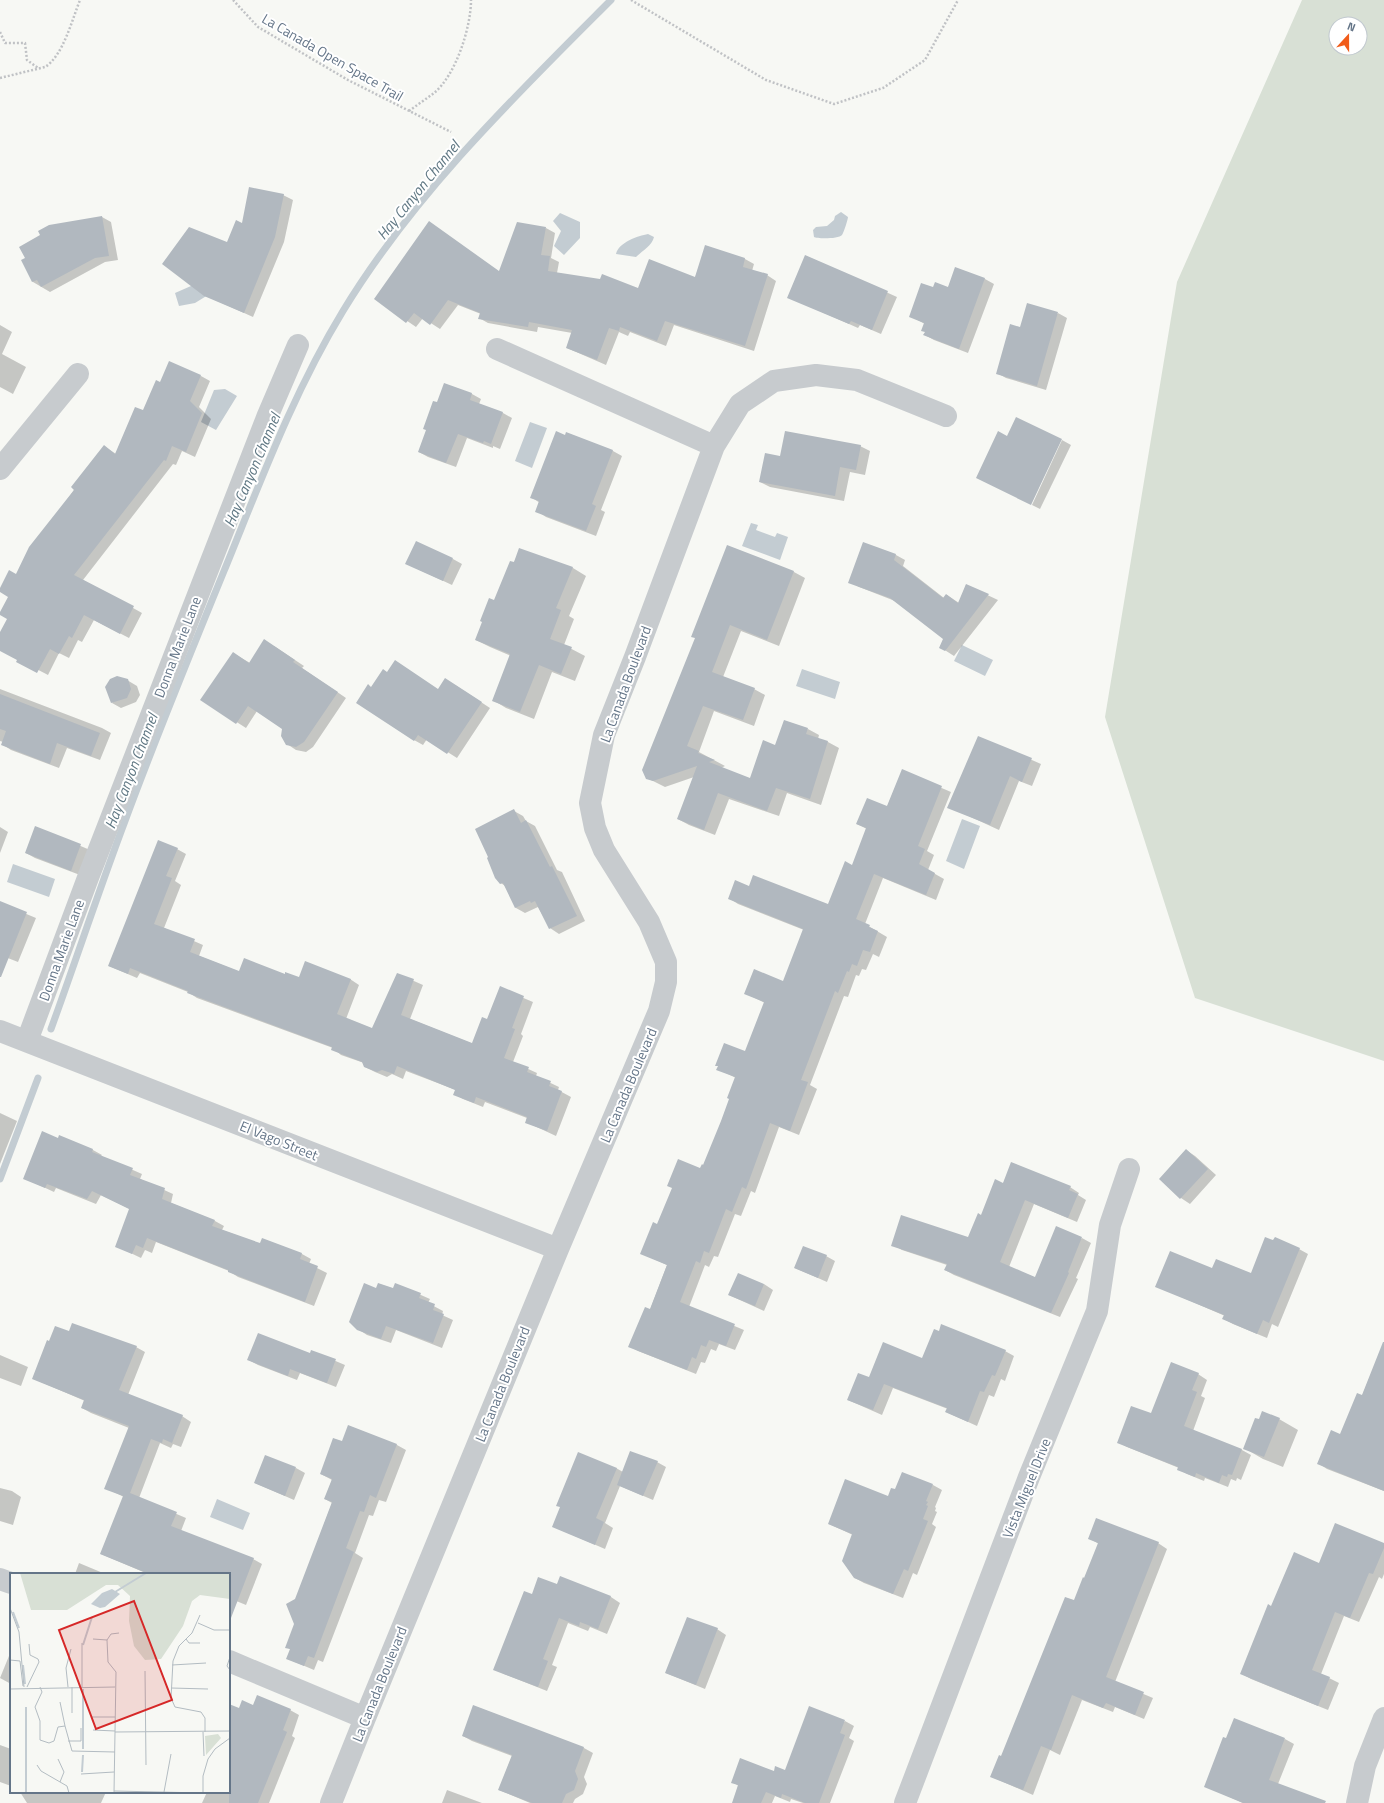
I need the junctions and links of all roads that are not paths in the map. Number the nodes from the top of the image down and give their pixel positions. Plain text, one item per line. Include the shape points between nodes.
1 (298, 345) dead end
2 (497, 349) dead end
3 (78, 374) dead end
4 (946, 416) dead end
5 (714, 446) junction
6 (0, 469) edge
7 (0, 1031) edge
8 (27, 1041) junction
9 (1129, 1169) dead end
10 (558, 1249) junction
11 (0, 1579) edge
12 (10, 1583) edge
13 (230, 1661) edge
14 (365, 1718) junction
15 (1384, 1718) edge
16 (331, 1803) edge
17 (904, 1803) edge
18 (1357, 1803) edge

1 - 8 street, Donna Marie Lane via 262,430
2 - 5 street
3 - 6 street
4 - 5 street, La Canada Boulevard via 857,380 816,375 774,381 740,404
5 - 10 street, La Canada Boulevard via 604,735 590,803 595,828 604,850 651,929 666,962 666,982 659,1011
7 - 8 street, El Vago Street
8 - 10 street, El Vago Street
9 - 17 street, Vista Miguel Drive via 1110,1225 1097,1311 1026,1484
10 - 14 street, La Canada Boulevard
11 - 12 street
13 - 14 street
14 - 16 street, La Canada Boulevard
15 - 18 street via 1364,1766

